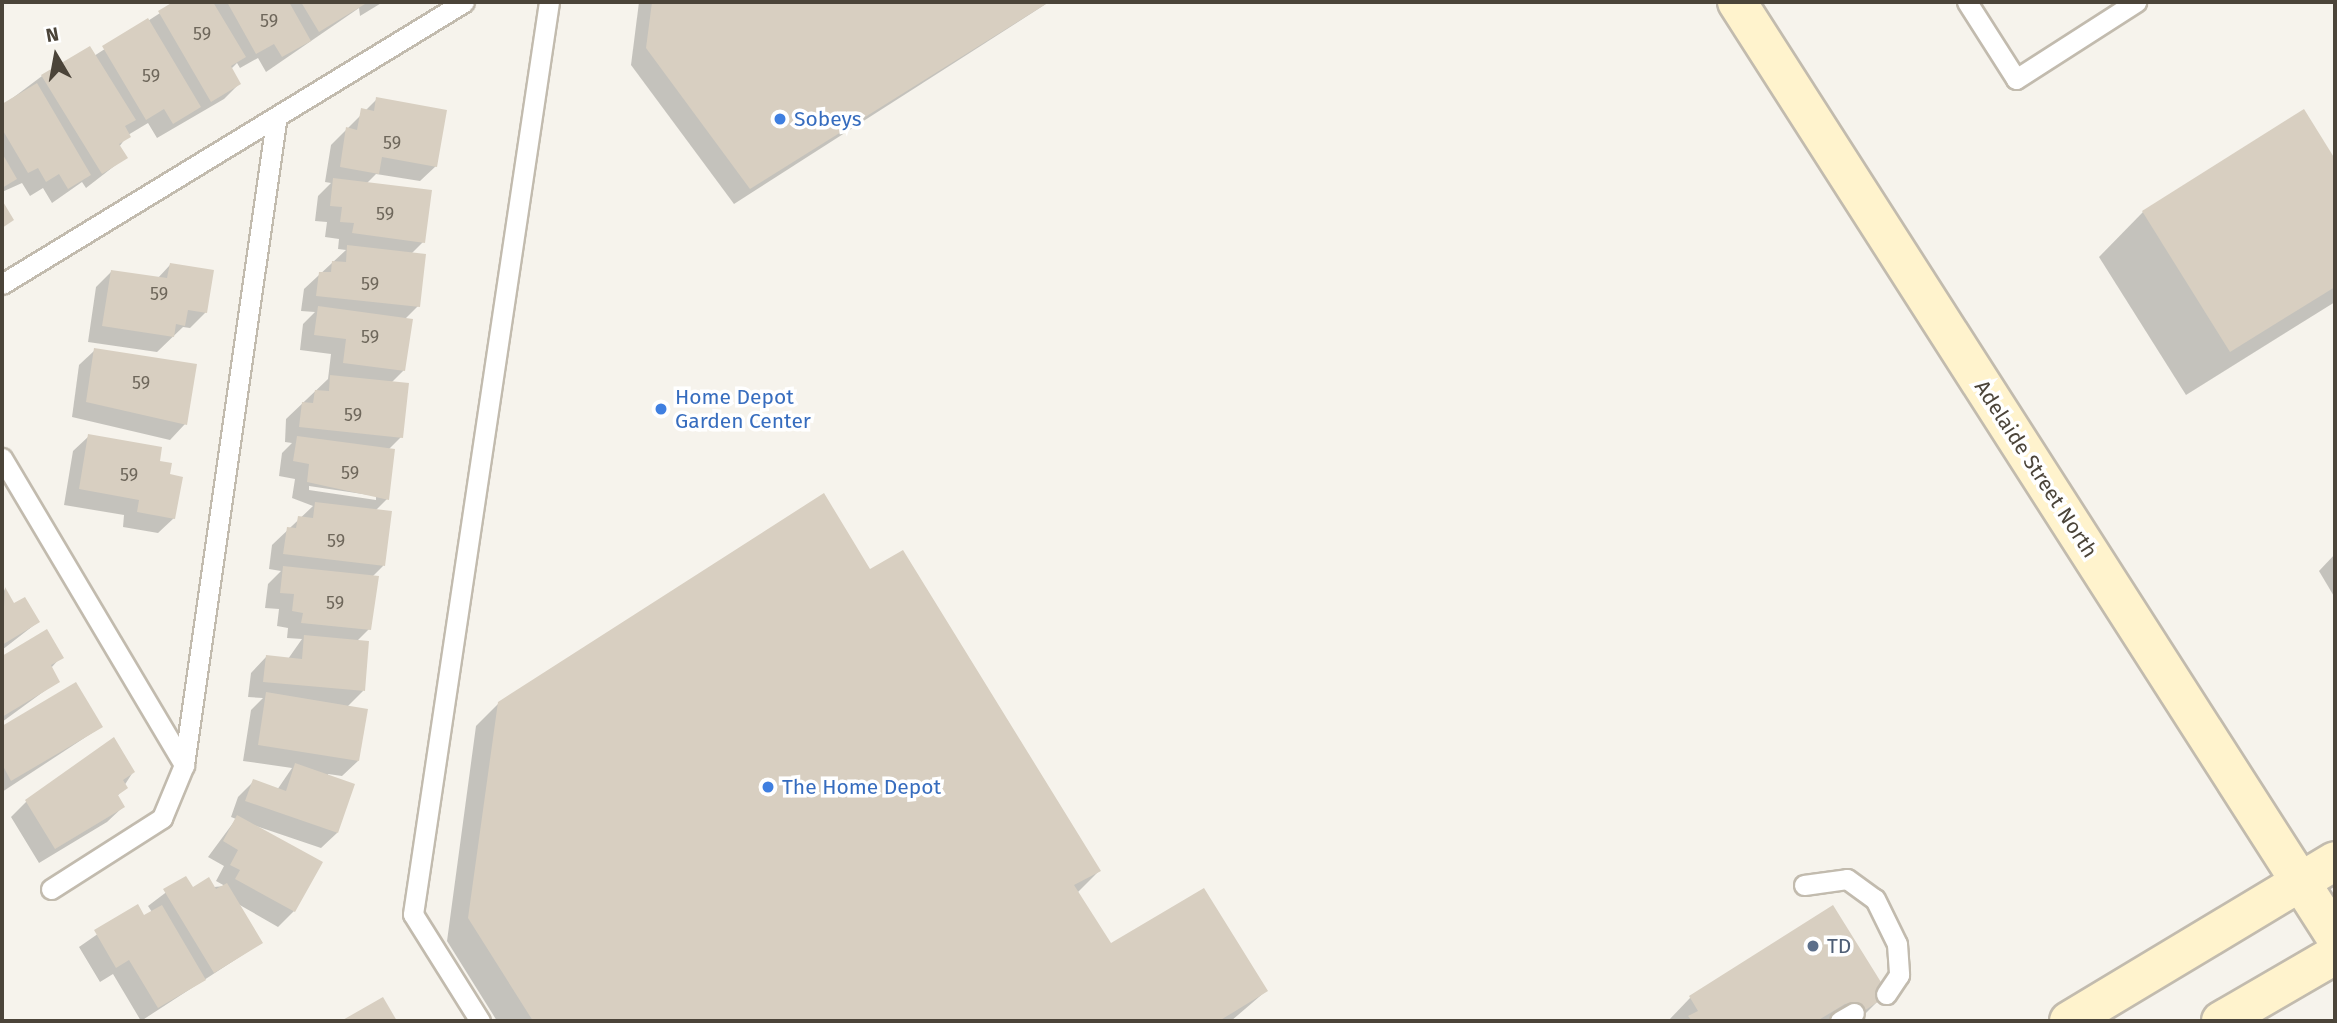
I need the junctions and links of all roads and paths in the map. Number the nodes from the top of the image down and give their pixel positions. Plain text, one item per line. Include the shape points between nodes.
1 (464, 2) edge
2 (549, 2) edge
3 (1737, 2) edge
4 (1967, 2) edge
5 (2136, 2) edge
6 (276, 121) junction
7 (2, 284) edge
8 (2, 458) edge
9 (184, 765) junction
10 (2335, 861) edge
11 (2301, 882) junction
12 (1804, 885) dead end
13 (51, 889) dead end
14 (2335, 936) edge
15 (2335, 955) edge
16 (1885, 994) dead end
17 (480, 1021) edge
18 (2069, 1021) edge
19 (2221, 1021) edge

1 - 6 lane
2 - 17 lane via 413,914
3 - 11 main road, Adelaide Street North
4 - 5 lane via 2016,79
6 - 7 lane
6 - 9 lane
8 - 9 lane
9 - 13 lane via 162,818
10 - 11 main road
11 - 14 main road, Adelaide Street North
11 - 18 main road
12 - 16 lane via 1847,878 1875,899 1897,944 1899,975
15 - 19 main road

